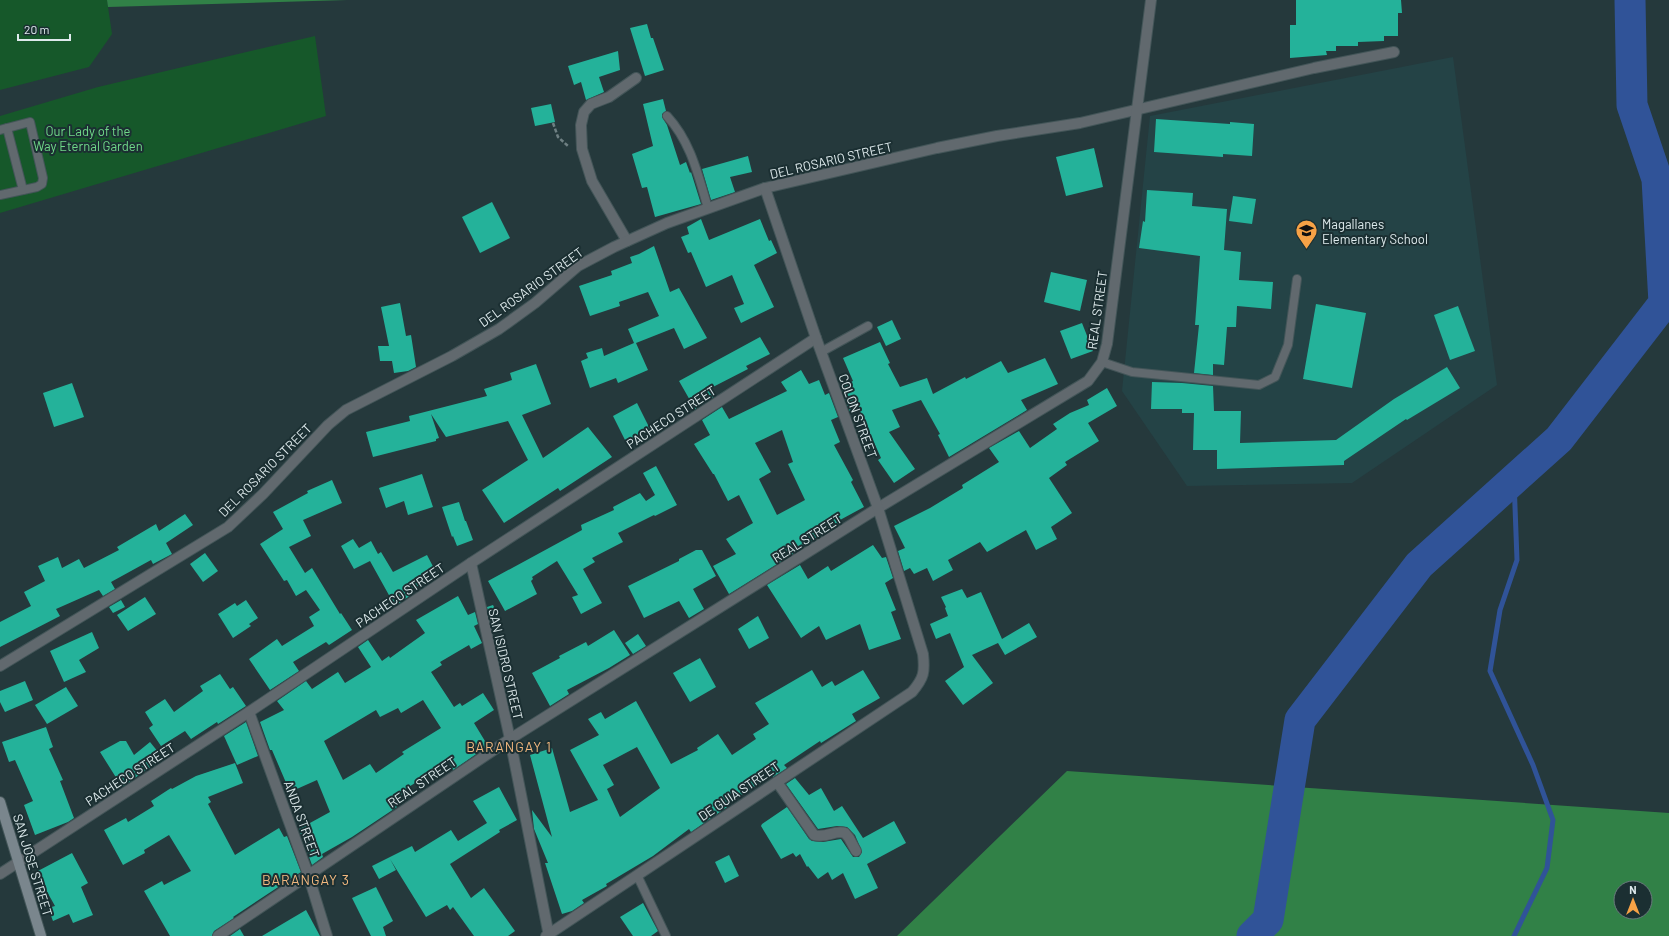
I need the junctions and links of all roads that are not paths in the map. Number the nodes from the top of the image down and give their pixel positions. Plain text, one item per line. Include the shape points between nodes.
1 (1151, 0) edge
2 (1394, 52) dead end
3 (636, 78) dead end
4 (1137, 109) junction
5 (668, 116) dead end
6 (4, 129) edge
7 (765, 188) junction
8 (23, 190) junction
9 (0, 195) edge
10 (708, 208) junction
11 (627, 241) junction
12 (1297, 279) dead end
13 (868, 326) dead end
14 (816, 338) junction
15 (821, 352) junction
16 (1102, 362) junction
17 (878, 508) junction
18 (471, 563) junction
19 (923, 654) joint
20 (0, 666) edge
21 (249, 712) junction
22 (510, 739) junction
23 (777, 782) junction
24 (0, 802) edge
25 (856, 851) dead end
26 (18, 862) junction
27 (0, 874) edge
28 (308, 874) junction
29 (638, 875) junction
30 (548, 935) edge
31 (41, 936) edge
32 (218, 936) edge
33 (327, 936) edge
34 (666, 936) edge

1 - 4 street, REAL STREET
2 - 4 street, DEL ROSARIO STREET
3 - 11 street via 609,97 591,104 584,112 580,125 582,149 592,181
4 - 7 street, DEL ROSARIO STREET via 1080,123 938,148
4 - 16 street, REAL STREET via 1107,344
5 - 10 lane via 679,130 694,162
6 - 8 lane
6 - 8 lane via 31,123 43,181 37,187
7 - 10 street, DEL ROSARIO STREET
7 - 14 street, COLON STREET
8 - 9 lane
10 - 11 street, DEL ROSARIO STREET
11 - 20 street, DEL ROSARIO STREET via 578,266 535,303 499,329 346,410 328,425 228,527
12 - 16 lane via 1288,345 1275,377 1259,385 1132,372
13 - 15 lane
14 - 15 street, COLON STREET
14 - 18 street, PACHECO STREET
15 - 17 street, COLON STREET
16 - 17 street, REAL STREET via 1088,381
17 - 19 street, COLON STREET
17 - 22 street, REAL STREET
18 - 21 street, PACHECO STREET
18 - 22 street, SAN ISIDRO STREET
19 - 23 street, DE GUIA STREET via 924,670 920,682 912,692
21 - 26 street, PACHECO STREET
21 - 28 street, ANDA STREET
22 - 28 street, REAL STREET
22 - 30 street, SAN ISIDRO STREET
23 - 25 street via 814,835 845,833
23 - 29 street, DE GUIA STREET
24 - 26 main road, SAN JOSE STREET
26 - 27 street, PACHECO STREET
26 - 31 main road, SAN JOSE STREET
28 - 32 street, REAL STREET
28 - 33 street, ANDA STREET
29 - 30 street, DE GUIA STREET
29 - 34 lane

